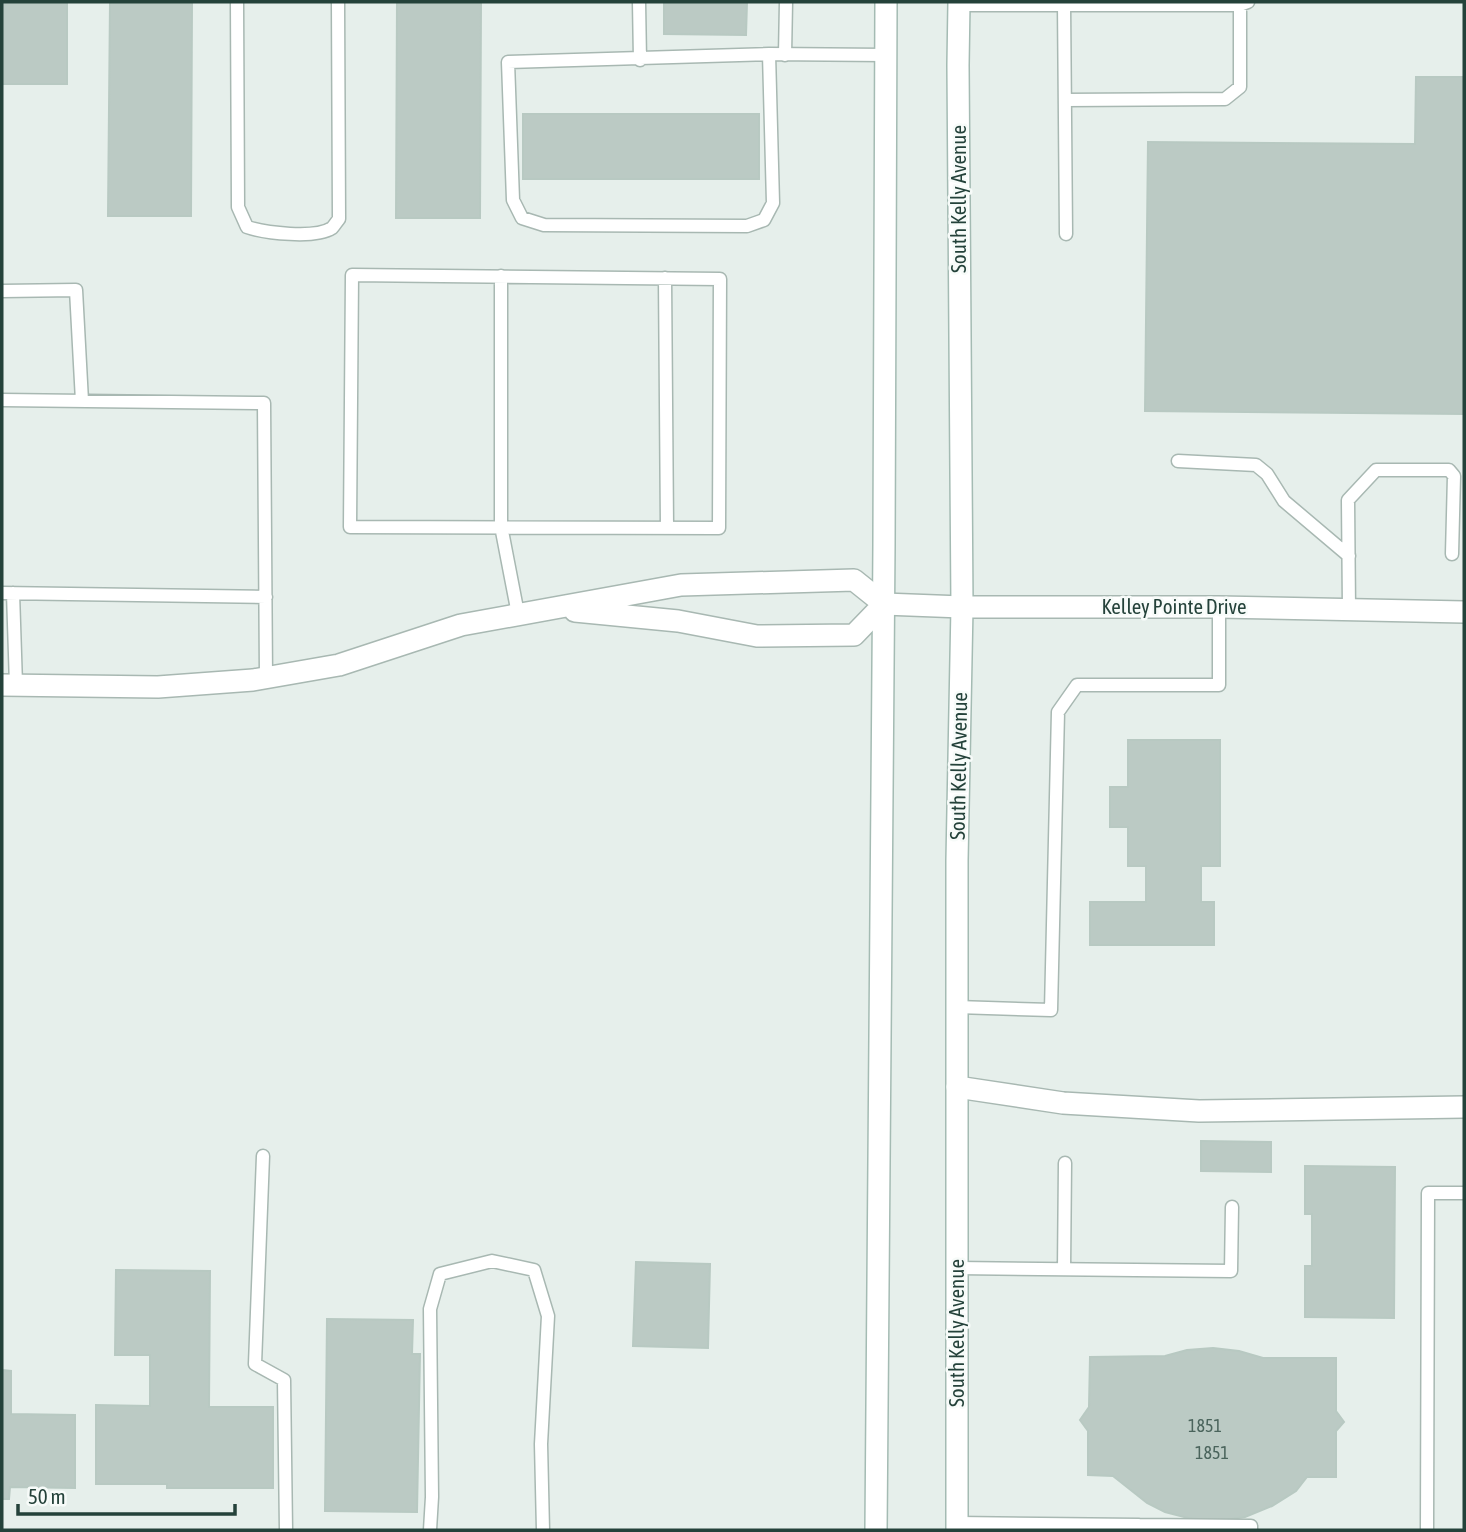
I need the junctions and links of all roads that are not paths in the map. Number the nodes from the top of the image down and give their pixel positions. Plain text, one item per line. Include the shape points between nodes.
1 (237, 2) edge
2 (338, 2) edge
3 (639, 2) edge
4 (786, 2) edge
5 (886, 2) edge
6 (959, 3) edge
7 (1244, 3) edge
8 (1064, 4) junction
9 (769, 54) junction
10 (785, 55) junction
11 (886, 55) junction
12 (640, 60) junction
13 (1065, 100) junction
14 (1066, 234) dead end
15 (501, 276) junction
16 (664, 278) junction
17 (2, 291) edge
18 (2, 400) edge
19 (82, 401) junction
20 (1178, 461) dead end
21 (501, 526) junction
22 (667, 528) junction
23 (1452, 554) dead end
24 (1349, 556) junction
25 (7, 593) edge
26 (265, 597) junction
27 (884, 604) junction
28 (962, 607) junction
29 (1219, 607) junction
30 (546, 608) junction
31 (1349, 609) junction
32 (1464, 612) edge
33 (518, 614) junction
34 (266, 677) junction
35 (9, 685) edge
36 (957, 1007) junction
37 (957, 1087) junction
38 (1464, 1107) edge
39 (263, 1156) dead end
40 (1065, 1163) dead end
41 (1464, 1193) edge
42 (1232, 1207) dead end
43 (957, 1268) junction
44 (1064, 1269) junction
45 (957, 1527) edge
46 (1142, 1528) edge
47 (286, 1530) edge
48 (430, 1530) edge
49 (543, 1530) edge
50 (876, 1530) edge
51 (1251, 1530) edge
52 (1427, 1530) edge

1 - 2 lane via 238,207 247,227 264,233 317,233 333,227 339,219
3 - 12 lane
4 - 10 lane
5 - 11 main road
6 - 8 lane
6 - 28 main road, South Kelly Avenue
7 - 8 lane
7 - 13 lane via 1240,87 1225,99
8 - 13 lane
9 - 10 lane
9 - 12 lane
9 - 12 lane via 773,203 764,220 747,226 544,225 522,218 513,200 508,62
10 - 11 lane
11 - 27 main road
13 - 14 lane
15 - 16 lane
15 - 21 lane
15 - 21 lane via 352,275 351,527
16 - 22 lane
16 - 22 lane via 720,279 719,528
17 - 19 lane via 76,290
18 - 19 lane
19 - 26 lane via 264,403
20 - 24 lane via 1256,465 1284,501
21 - 22 lane
21 - 33 lane
23 - 24 lane via 1454,476 1449,470 1376,470 1348,500
24 - 31 lane
25 - 26 lane
25 - 35 lane
26 - 34 lane
27 - 28 main road, Kelley Pointe Drive
27 - 30 main road via 854,580 681,585
27 - 30 main road via 854,635 757,636 678,621
27 - 50 main road
28 - 29 main road, Kelley Pointe Drive
28 - 36 main road, South Kelly Avenue
29 - 31 main road, Kelley Pointe Drive
29 - 36 lane via 1219,685 1077,685 1058,712 1051,1010
30 - 33 main road
31 - 32 main road, Kelley Pointe Drive
33 - 34 main road via 461,625 339,665
34 - 35 main road via 158,687
36 - 37 main road, South Kelly Avenue
37 - 38 main road via 1063,1103 1199,1111
37 - 43 main road, South Kelly Avenue
39 - 47 lane via 255,1364 284,1380
40 - 44 lane
41 - 52 lane via 1428,1193
42 - 44 lane via 1231,1271
43 - 44 lane
43 - 45 main road, South Kelly Avenue
45 - 46 lane
46 - 51 lane via 1251,1526
48 - 49 lane via 430,1309 440,1274 492,1261 534,1270 548,1316 541,1444

